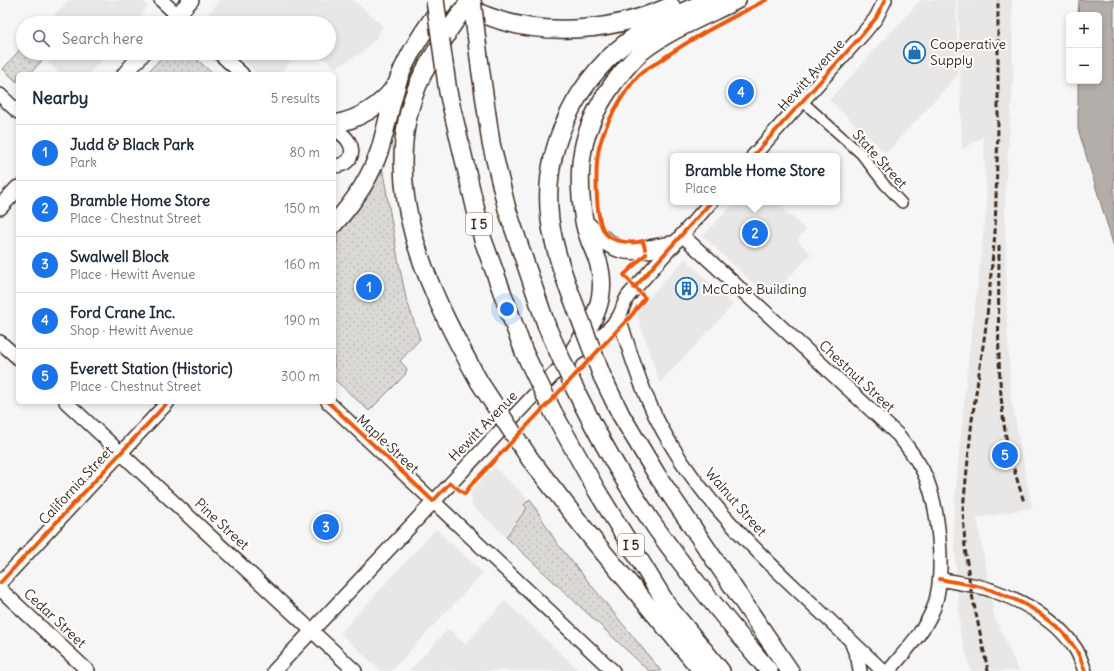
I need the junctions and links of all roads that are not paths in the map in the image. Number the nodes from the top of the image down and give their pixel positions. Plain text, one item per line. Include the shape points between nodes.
1 (161, 0) edge
2 (191, 0) edge
3 (435, 0) edge
4 (446, 0) edge
5 (456, 0) edge
6 (471, 0) edge
7 (686, 0) edge
8 (710, 0) edge
9 (737, 0) edge
10 (884, 3) edge
11 (175, 16) edge
12 (181, 16) edge
13 (137, 60) edge
14 (227, 60) edge
15 (126, 72) edge
16 (240, 72) edge
17 (399, 79) junction
18 (0, 95) edge
19 (802, 102) junction
20 (16, 110) edge
21 (336, 123) edge
22 (336, 131) edge
23 (756, 153) edge
24 (336, 166) edge
25 (16, 190) edge
26 (902, 203) dead end
27 (708, 205) edge
28 (0, 207) edge
29 (336, 222) edge
30 (584, 222) junction
31 (677, 240) junction
32 (619, 317) junction
33 (0, 342) edge
34 (16, 356) edge
35 (569, 358) junction
36 (68, 404) edge
37 (166, 404) edge
38 (330, 404) edge
39 (121, 452) junction
40 (433, 501) junction
41 (940, 579) junction
42 (0, 583) edge
43 (0, 589) edge
44 (312, 630) junction
45 (850, 640) junction
46 (88, 671) edge
47 (274, 671) edge
48 (355, 671) edge
49 (613, 671) edge
50 (702, 671) edge
51 (721, 671) edge
52 (769, 671) edge
53 (790, 671) edge
54 (860, 671) edge
55 (883, 671) edge
56 (889, 671) edge
57 (1085, 671) edge

1 - 11 street
2 - 12 main road
3 - 51 highway, I 5, bridge via 448,92 483,240 524,352 553,412 597,491 668,606
4 - 17 highway via 417,43
5 - 7 highway via 503,21 534,27 574,29 615,24 660,11
6 - 50 highway, bridge via 449,30 420,80 411,103 402,164 406,203 421,259 450,329 480,383 530,459
6 - 52 highway, I 5, bridge via 491,143 507,209 547,328 591,422 656,528
8 - 53 highway, bridge via 639,34 611,56 578,97 562,129 552,159 549,201 553,240 602,376 621,415 657,475
9 - 30 highway via 658,40 641,52 625,68 599,103 584,139 580,164
10 - 19 street, Hewitt Avenue via 862,35
13 - 15 main road
14 - 16 street
17 - 21 highway via 391,92 372,108
17 - 29 highway via 380,149 372,168 351,206
18 - 20 street
19 - 23 street, Hewitt Avenue
19 - 26 street, State Street via 861,154
22 - 24 street via 347,137 352,144 352,152 349,159
25 - 28 main road
27 - 31 street, Hewitt Avenue
30 - 31 highway via 602,240 621,250 632,251
30 - 35 highway via 602,282 600,302 593,321
31 - 32 street, Hewitt Avenue via 627,297
31 - 41 street, Chestnut Street via 898,435 910,449 923,470 930,491 939,535
32 - 35 street, Hewitt Avenue via 596,340
32 - 45 street, Walnut Street via 642,387 665,435 682,463 703,492 749,544
33 - 34 street
35 - 40 street, Hewitt Avenue
36 - 39 street, Pine Street
37 - 39 street, California Street
38 - 40 street, Maple Street
39 - 42 street, California Street
39 - 44 street, Pine Street
40 - 44 street, Hewitt Avenue
40 - 49 street, Maple Street
41 - 56 street, Chestnut Street via 934,607 924,627
41 - 57 street via 990,589 1032,608 1055,624 1066,636 1076,650
43 - 46 street, Cedar Street
44 - 47 street, Hewitt Avenue
44 - 48 street, Pine Street
45 - 54 street
45 - 55 street, Walnut Street

